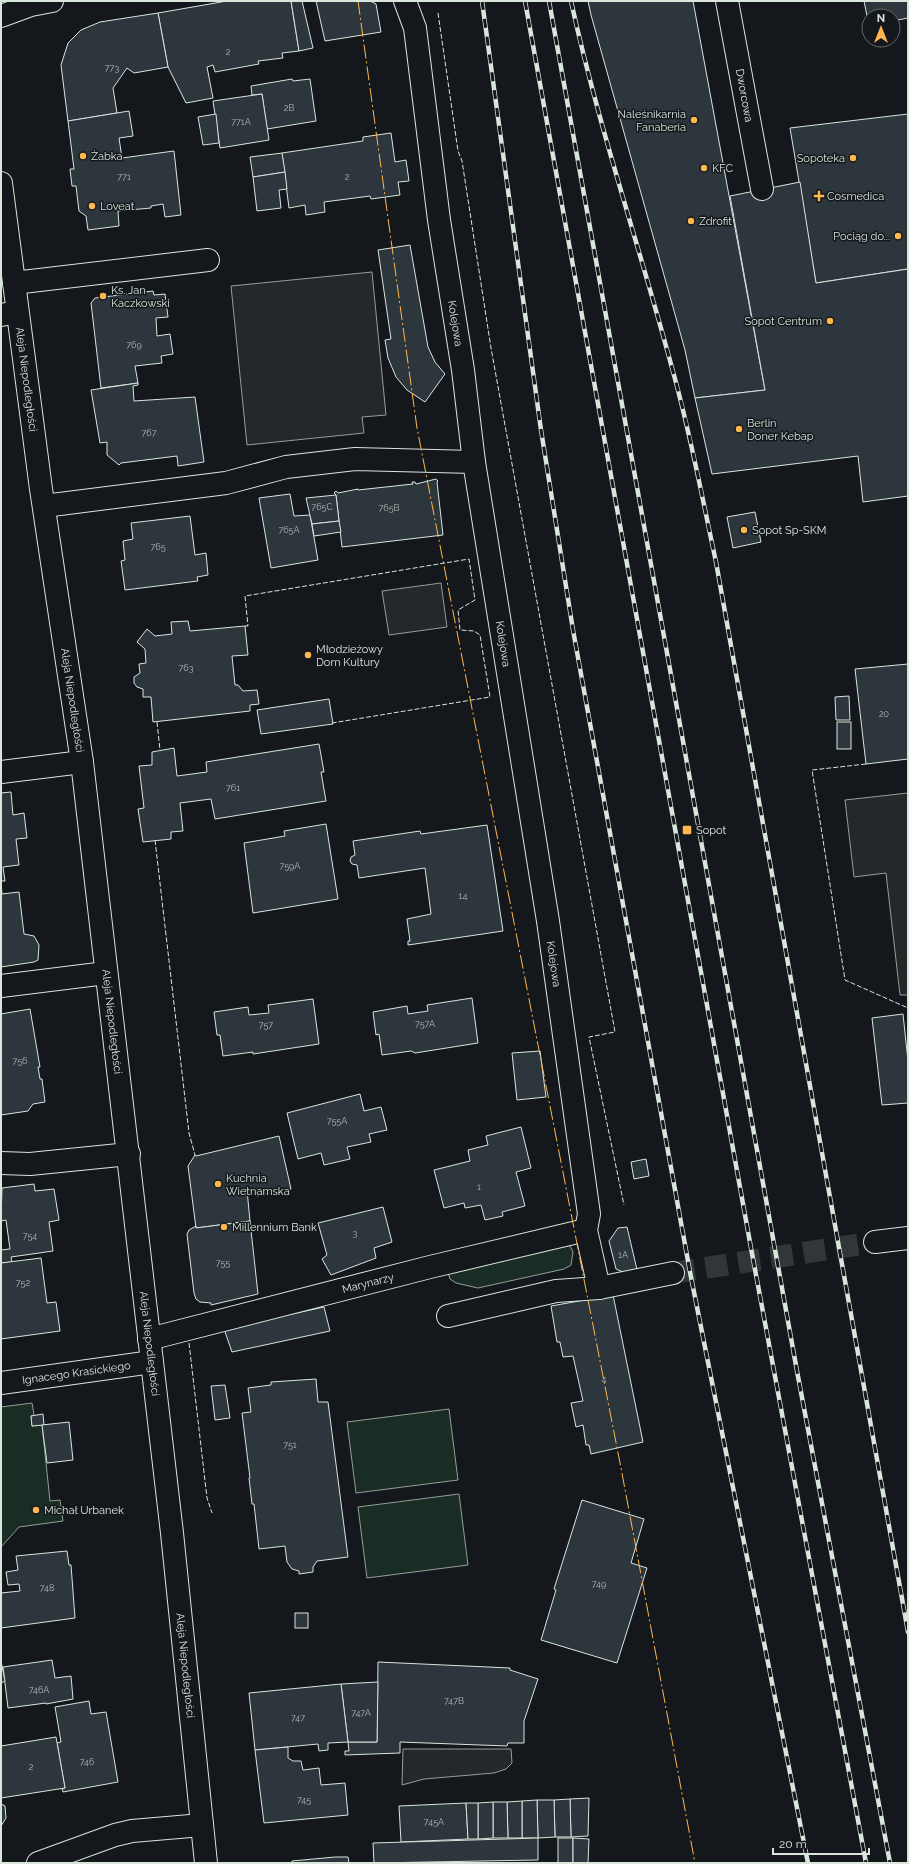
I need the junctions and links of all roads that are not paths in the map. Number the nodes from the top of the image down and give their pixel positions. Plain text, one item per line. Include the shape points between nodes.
1 (52, 1) edge
2 (405, 1) edge
3 (727, 1) edge
4 (1, 16) edge
5 (1, 183) edge
6 (762, 189) dead end
7 (208, 260) dead end
8 (14, 282) junction
9 (9, 314) edge
10 (474, 462) junction
11 (44, 506) junction
12 (82, 762) junction
13 (1, 772) edge
14 (106, 973) junction
15 (1, 986) edge
16 (129, 1154) junction
17 (1, 1164) edge
18 (586, 1230) junction
19 (908, 1238) edge
20 (875, 1242) tunnel mouth
21 (673, 1273) tunnel mouth
22 (599, 1288) junction
23 (448, 1316) dead end
24 (149, 1338) junction
25 (152, 1362) junction
26 (1, 1383) edge
27 (202, 1825) junction
28 (38, 1863) edge
29 (206, 1863) edge

1 - 4 street via 31,5
2 - 10 street, Kolejowa via 415,28 439,220 463,370
3 - 6 street, Dworcowa
5 - 8 street, Aleja Niepodległości
7 - 8 street
8 - 9 street, Aleja Niepodległości
9 - 11 street, Aleja Niepodległości
10 - 11 street via 355,459 286,467 226,483
10 - 18 street, Kolejowa via 550,928 589,1214
11 - 12 street, Aleja Niepodległości
12 - 13 street
12 - 14 street, Aleja Niepodległości
14 - 15 street
14 - 16 street, Aleja Niepodległości
16 - 17 street via 30,1164
16 - 24 street, Aleja Niepodległości
18 - 22 street, Kolejowa
18 - 24 street, Marynarzy
19 - 20 street
21 - 22 street
22 - 23 street via 556,1291
24 - 25 street, Aleja Niepodległości
25 - 26 street, Ignacego Krasickiego
25 - 27 street, Aleja Niepodległości
27 - 28 street via 132,1831
27 - 29 street, Aleja Niepodległości

